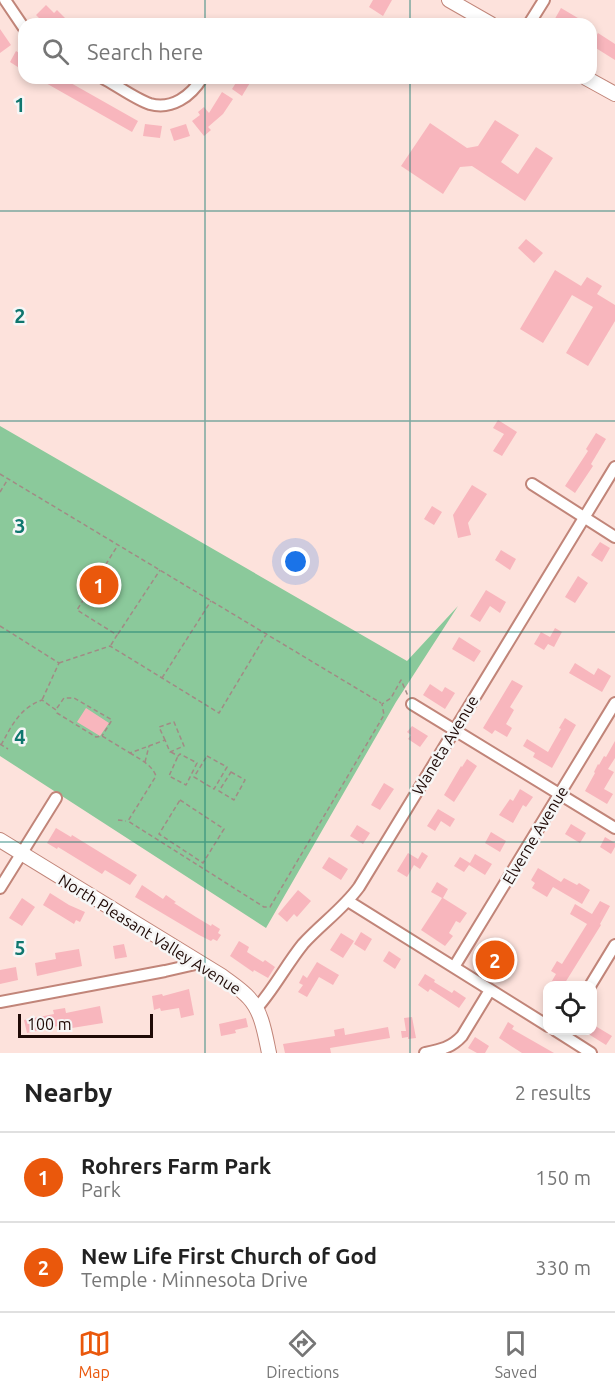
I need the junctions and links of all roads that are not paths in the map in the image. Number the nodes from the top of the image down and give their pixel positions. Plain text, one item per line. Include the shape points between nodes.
1 (5, 0) edge
2 (449, 0) edge
3 (544, 0) edge
4 (480, 18) edge
5 (533, 18) edge
6 (18, 19) edge
7 (114, 84) edge
8 (197, 84) edge
9 (597, 84) edge
10 (615, 94) edge
11 (615, 467) edge
12 (532, 484) dead end
13 (584, 518) junction
14 (615, 537) edge
15 (615, 703) edge
16 (412, 704) road end
17 (454, 730) junction
18 (560, 794) junction
19 (56, 798) dead end
20 (615, 828) edge
21 (0, 840) edge
22 (21, 853) junction
23 (0, 888) edge
24 (348, 901) junction
25 (615, 945) edge
26 (200, 963) junction
27 (454, 967) junction
28 (593, 981) edge
29 (490, 990) junction
30 (0, 1002) edge
31 (256, 1009) junction
32 (543, 1023) edge
33 (564, 1035) edge
34 (268, 1053) edge
35 (425, 1053) edge
36 (591, 1053) edge

1 - 6 street
2 - 4 street
3 - 5 street
7 - 8 street via 158,105 178,102
9 - 10 street
11 - 13 street, Waneta Avenue
12 - 13 street
13 - 14 street
13 - 17 street, Waneta Avenue
15 - 18 street, Elverne Avenue
16 - 17 street
17 - 18 street
17 - 24 street, Waneta Avenue
18 - 20 street
18 - 27 street, Elverne Avenue
19 - 22 street
21 - 22 street, North Pleasant Valley Avenue
22 - 23 street
22 - 26 street, North Pleasant Valley Avenue
24 - 27 street
24 - 31 street, Waneta Avenue via 303,945
25 - 28 street
26 - 30 street
26 - 31 street, North Pleasant Valley Avenue via 239,988
27 - 29 street
29 - 32 street
29 - 35 street via 456,1042
31 - 34 street, North Pleasant Valley Avenue
33 - 36 street

